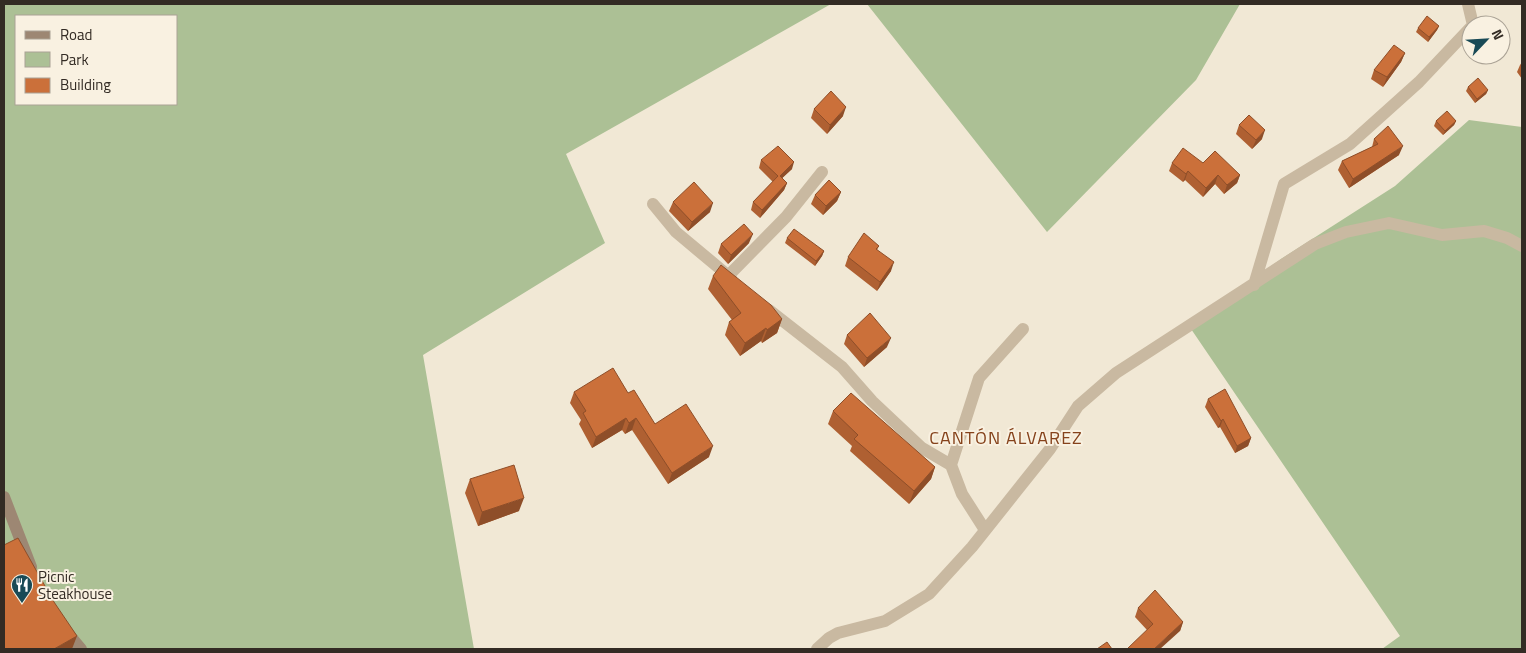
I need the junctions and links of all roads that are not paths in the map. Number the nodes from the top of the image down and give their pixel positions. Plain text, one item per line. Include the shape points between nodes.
1 (1461, 38) edge
2 (822, 172) dead end
3 (653, 204) dead end
4 (1522, 246) edge
5 (728, 276) junction
6 (1254, 284) junction
7 (741, 287) edge
8 (761, 304) edge
9 (1022, 329) dead end
10 (951, 465) junction
11 (4, 497) edge
12 (985, 530) junction
13 (36, 579) edge
14 (58, 621) edge
15 (82, 649) edge
16 (817, 649) edge

1 - 6 street via 1419,82 1350,144 1284,184
2 - 5 street via 786,217
3 - 5 street via 676,232
4 - 6 street via 1484,231 1442,235 1390,223 1366,226 1315,244
5 - 7 street
6 - 12 street via 1116,373 1089,395
8 - 10 street via 842,367 872,401 922,448
9 - 10 street via 979,378
10 - 12 street via 968,504
11 - 13 street
12 - 16 street via 929,594 885,621 838,633
14 - 15 street

